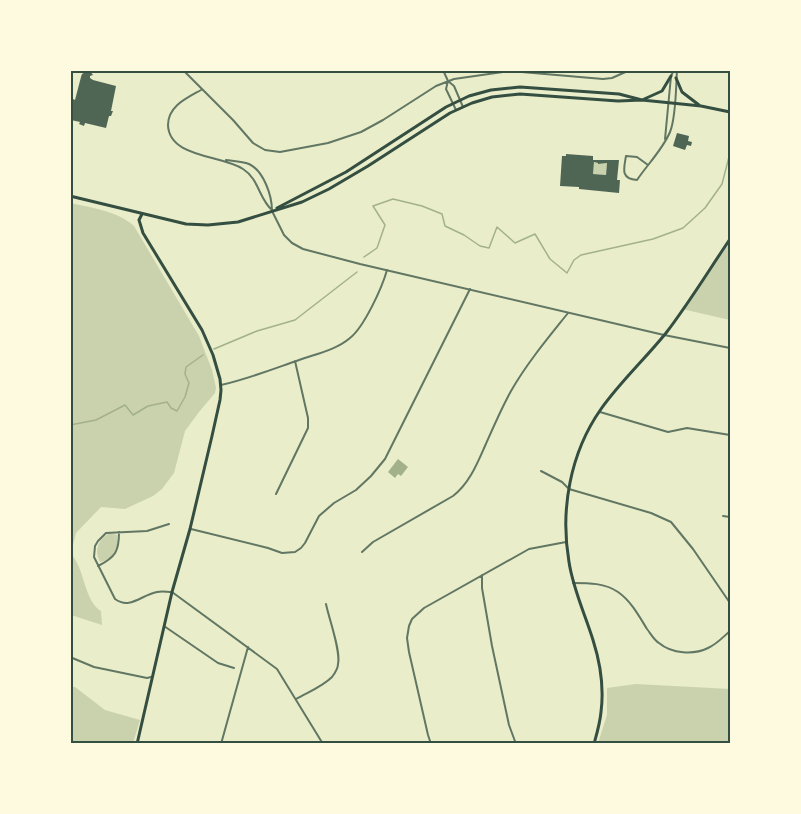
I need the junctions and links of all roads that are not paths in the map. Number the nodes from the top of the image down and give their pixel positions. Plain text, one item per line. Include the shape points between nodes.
1 (183, 70) edge
2 (443, 70) edge
3 (630, 70) edge
4 (676, 70) edge
5 (671, 76) junction
6 (676, 78) junction
7 (448, 81) junction
8 (201, 90) junction
9 (460, 100) junction
10 (642, 100) junction
11 (669, 102) junction
12 (674, 103) junction
13 (453, 104) junction
14 (701, 106) junction
15 (463, 107) junction
16 (456, 110) junction
17 (730, 112) edge
18 (664, 143) junction
19 (223, 160) junction
20 (648, 165) junction
21 (70, 196) edge
22 (272, 211) junction
23 (142, 214) junction
24 (730, 239) edge
25 (387, 270) junction
26 (470, 289) junction
27 (568, 312) junction
28 (664, 335) junction
29 (730, 348) edge
30 (296, 361) junction
31 (220, 385) junction
32 (599, 412) junction
33 (730, 435) edge
34 (541, 471) dead end
35 (569, 489) junction
36 (276, 494) dead end
37 (723, 516) dead end
38 (730, 517) edge
39 (169, 524) dead end
40 (190, 529) junction
41 (119, 532) junction
42 (566, 542) junction
43 (362, 552) dead end
44 (98, 566) junction
45 (482, 575) junction
46 (573, 583) junction
47 (172, 592) junction
48 (730, 603) edge
49 (326, 604) dead end
50 (164, 626) junction
51 (730, 631) edge
52 (248, 647) junction
53 (70, 657) edge
54 (234, 668) dead end
55 (153, 677) junction
56 (296, 699) junction
57 (137, 744) edge
58 (221, 744) edge
59 (323, 744) edge
60 (431, 744) edge
61 (516, 744) edge
62 (594, 744) edge

1 - 8 street
2 - 7 street
3 - 7 street via 603,79 510,71
4 - 5 street
4 - 6 street
5 - 10 main road via 662,91
5 - 11 street
6 - 12 street
6 - 14 main road via 682,92
7 - 8 street via 361,132 280,152 253,143
7 - 9 street
7 - 13 street via 446,89
8 - 19 street via 174,108 168,122 170,132 183,149
9 - 10 main road via 491,90 520,87 619,94
9 - 13 main road
9 - 15 street
10 - 11 main road
10 - 15 main road via 513,94
11 - 12 main road
11 - 18 street
12 - 14 main road
12 - 18 street via 673,123
13 - 16 street
13 - 22 main road via 345,172
14 - 17 main road
15 - 16 main road
16 - 22 main road via 342,182 302,202
18 - 20 street
19 - 22 street via 251,175
19 - 22 street via 244,162 256,169
20 - 20 street via 637,180 625,176 626,156
21 - 23 main road
22 - 23 main road via 238,222 208,225
22 - 25 street via 284,235 297,246
23 - 31 main road via 139,220 143,233 202,330
24 - 28 main road
25 - 26 street
25 - 30 street via 352,337
26 - 27 street
26 - 40 street via 385,459 363,483 320,516 301,548 282,554
27 - 28 street
27 - 43 street via 523,370 463,488
28 - 29 street
28 - 32 main road
30 - 31 street
30 - 36 street via 308,428
31 - 40 main road via 218,410
32 - 33 street via 668,432 687,428
32 - 35 main road via 578,453
34 - 35 street
35 - 42 main road
35 - 48 street via 671,522
37 - 38 street
39 - 41 street via 147,531
40 - 47 main road
41 - 44 street via 117,551
41 - 44 street via 106,533 98,541 94,557
42 - 45 street via 529,549
42 - 46 main road
44 - 47 street via 119,602 128,604 159,591
45 - 60 street via 424,608 409,626 409,652
45 - 61 street via 492,646
46 - 51 street via 603,585 621,594 658,643 673,650 701,651
46 - 62 main road via 594,642 600,679 601,710
47 - 50 main road
47 - 52 street
49 - 56 street via 338,666 327,681
50 - 54 street via 218,663
50 - 55 main road
52 - 56 street via 277,669
52 - 58 street
53 - 55 street via 94,667
55 - 57 main road
56 - 59 street

